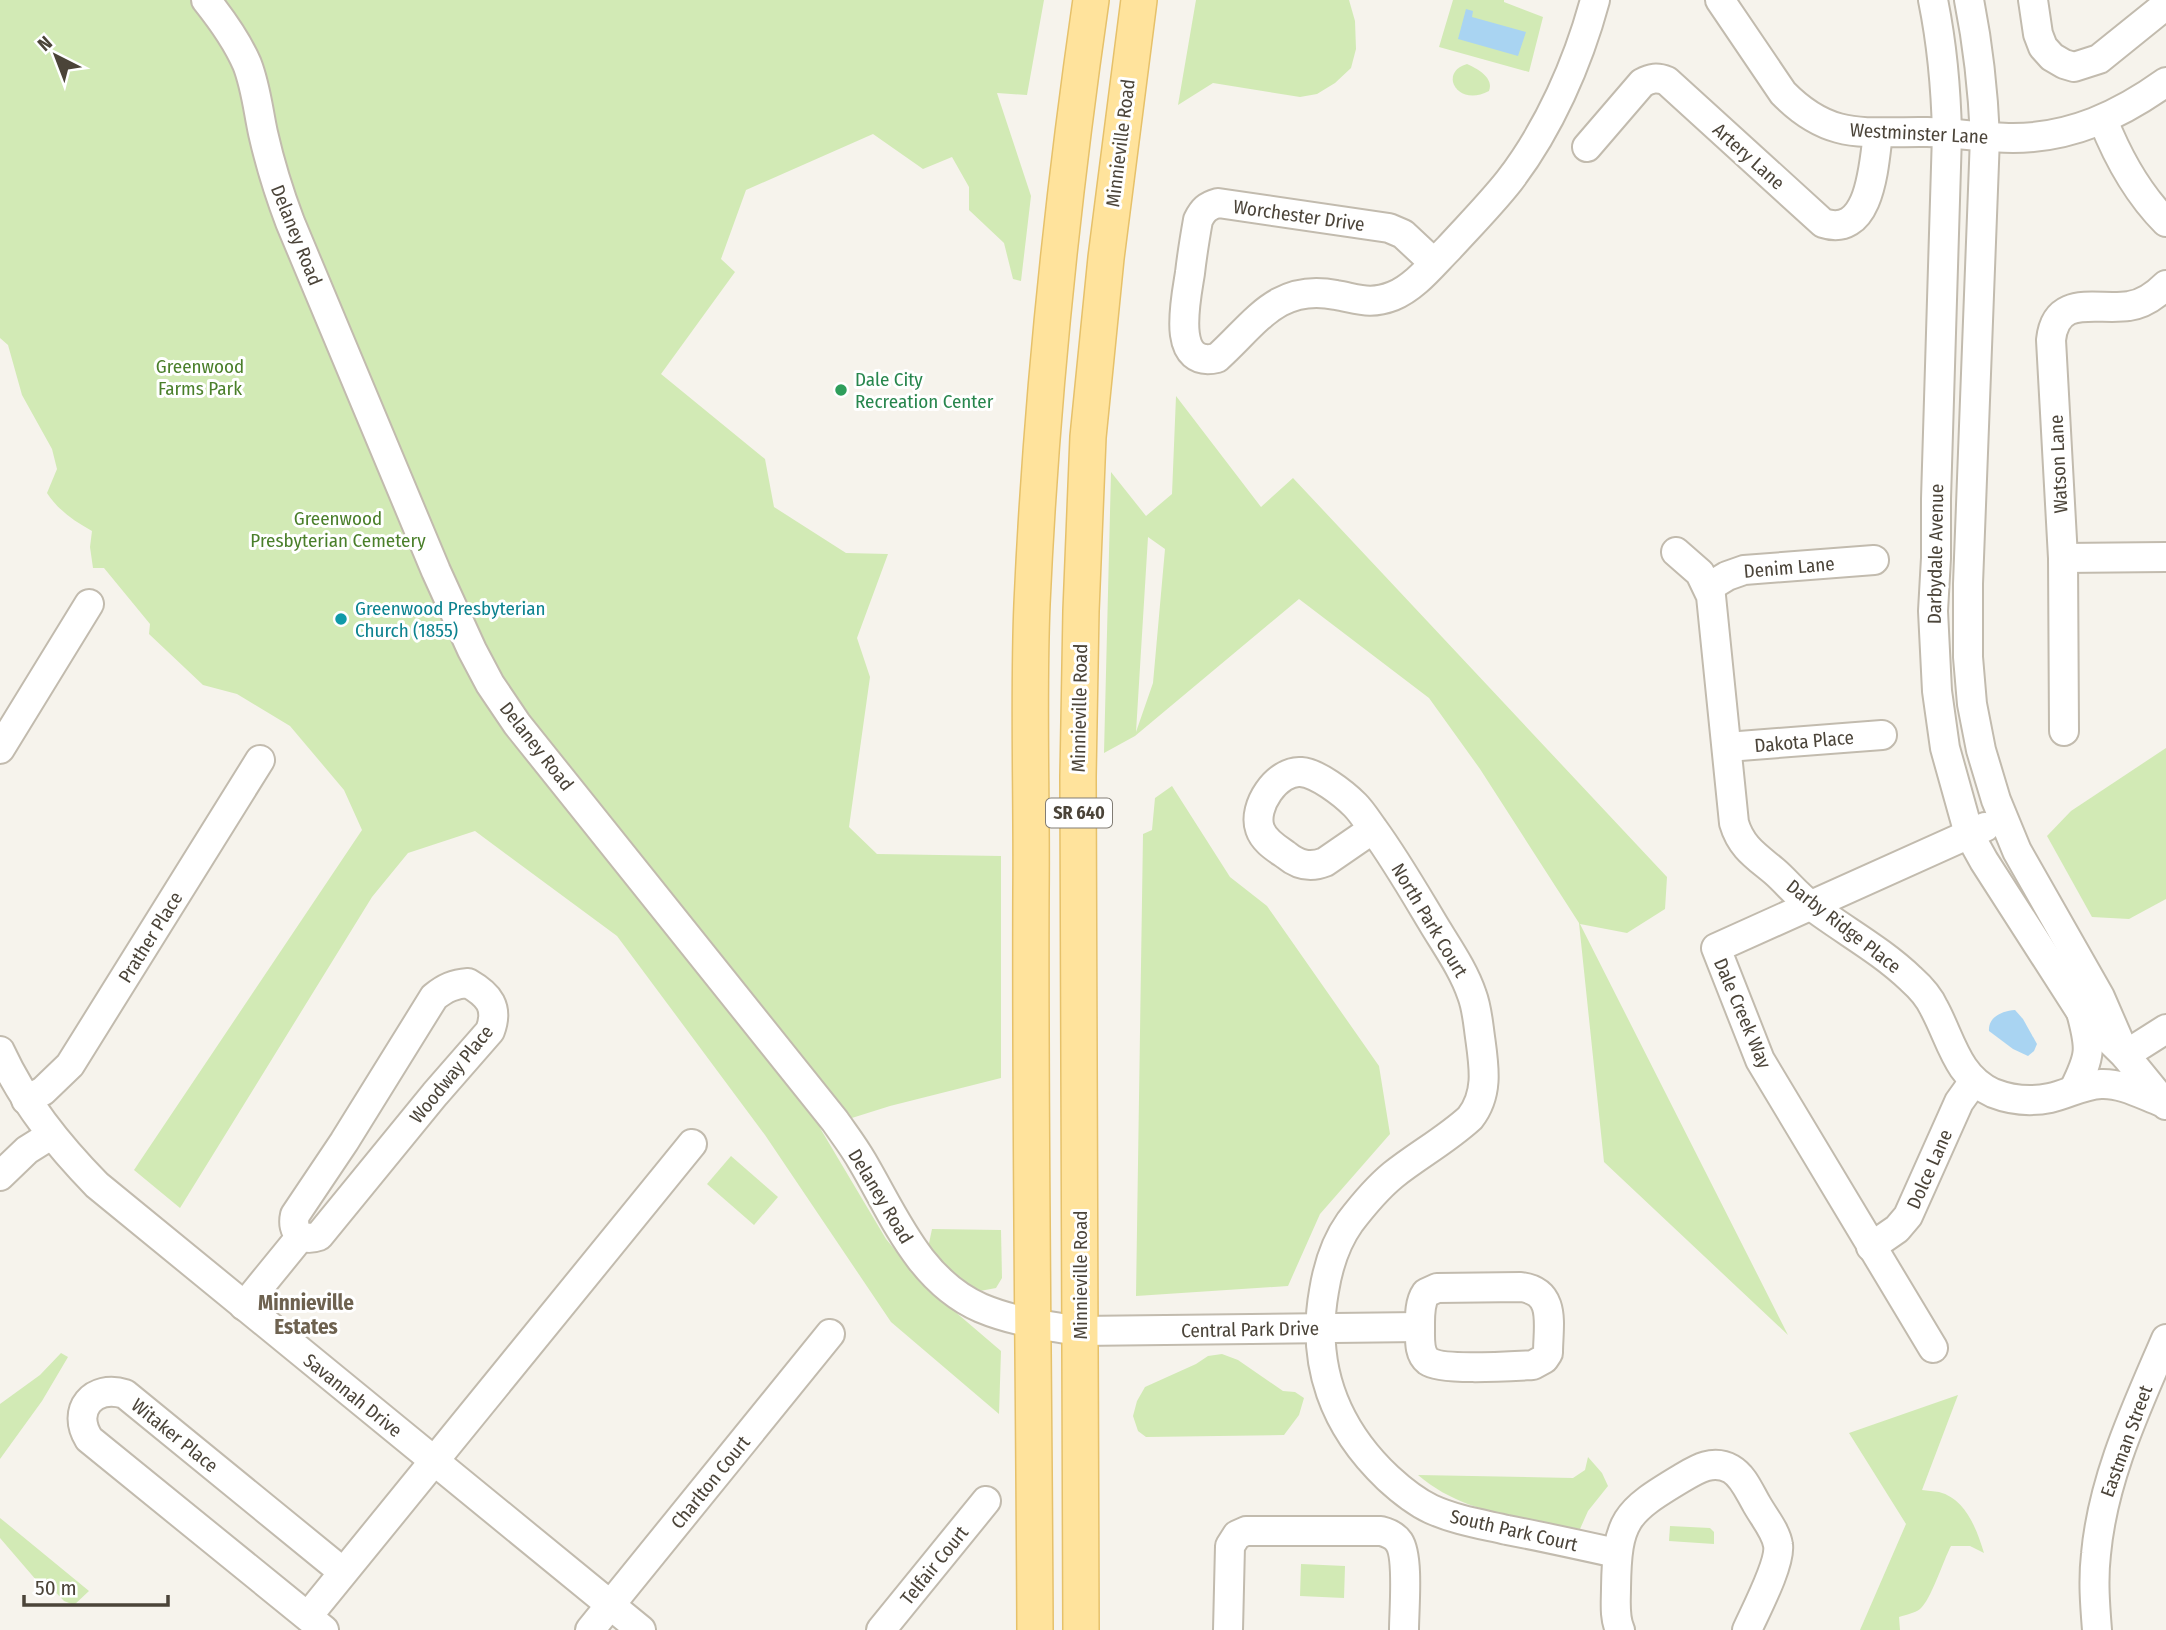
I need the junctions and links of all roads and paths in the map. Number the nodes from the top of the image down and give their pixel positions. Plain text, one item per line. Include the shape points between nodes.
1 (206, 0) edge
2 (1091, 0) edge
3 (1139, 0) edge
4 (1595, 0) edge
5 (1720, 0) edge
6 (1933, 0) edge
7 (1969, 0) edge
8 (2033, 0) edge
9 (2166, 5) edge
10 (2166, 82) edge
11 (2103, 120) junction
12 (1878, 133) junction
13 (1947, 134) junction
14 (1985, 137) junction
15 (1587, 146) dead end
16 (2166, 222) edge
17 (1434, 263) junction
18 (2166, 285) edge
19 (1676, 552) dead end
20 (2166, 557) edge
21 (2063, 558) junction
22 (1874, 559) dead end
23 (1709, 587) junction
24 (89, 604) dead end
25 (2064, 731) dead end
26 (1882, 735) dead end
27 (1727, 747) junction
28 (0, 748) edge
29 (260, 761) dead end
30 (2004, 818) junction
31 (1373, 830) dead end
32 (1969, 834) junction
33 (1810, 905) junction
34 (2081, 1012) junction
35 (2166, 1030) edge
36 (0, 1051) edge
37 (2125, 1055) junction
38 (1974, 1081) junction
39 (2074, 1089) junction
40 (26, 1100) junction
41 (2165, 1104) edge
42 (51, 1135) junction
43 (692, 1144) dead end
44 (0, 1176) edge
45 (300, 1236) junction
46 (1871, 1247) junction
47 (244, 1306) junction
48 (1033, 1325) junction
49 (1420, 1327) junction
50 (1319, 1328) junction
51 (1080, 1331) junction
52 (830, 1334) dead end
53 (2166, 1339) edge
54 (1933, 1348) dead end
55 (434, 1461) junction
56 (1415, 1500) junction
57 (986, 1501) dead end
58 (1392, 1535) junction
59 (1616, 1553) junction
60 (343, 1573) junction
61 (611, 1605) junction
62 (316, 1623) edge
63 (590, 1630) edge
64 (641, 1630) edge
65 (881, 1630) edge
66 (1035, 1630) edge
67 (1081, 1630) edge
68 (1228, 1630) edge
69 (1404, 1630) edge
70 (1620, 1630) edge
71 (1747, 1630) edge
72 (2097, 1630) edge

1 - 48 street, Delaney Road via 247,64 274,178 290,222 436,571 490,684 517,724 835,1121 927,1267 957,1295 980,1308
2 - 48 main road, SR 640 via 1056,274 1032,606
3 - 51 main road, Minnieville Road / SR 640 via 1088,437 1078,777
4 - 17 street, Worchester Drive via 1566,80 1533,144 1493,200
5 - 12 street, Westminster Lane via 1796,106 1830,127
6 - 13 street, Darbydale Avenue via 1942,48
7 - 14 street, Darbydale Avenue via 1980,64
8 - 9 street via 2043,47 2052,57 2074,67 2099,59
10 - 11 street, Westminster Lane
11 - 14 street, Westminster Lane via 2048,136
11 - 16 street via 2131,179
12 - 13 street, Westminster Lane
12 - 15 street, Artery Lane via 1866,202 1840,225 1823,223 1660,78 1642,83
13 - 14 street, Westminster Lane
13 - 32 street, Darbydale Avenue via 1933,611 1944,747
14 - 30 street, Darbydale Avenue via 1968,657 1980,750
17 - 17 street, Worchester Drive via 1411,285 1375,301 1322,293 1288,298 1256,318 1217,358 1202,360 1187,346 1185,306 1196,232 1198,219 1208,206 1218,203 1389,228 1403,234
18 - 21 street, Watson Lane via 2151,298 2130,306 2070,309 2052,326
19 - 23 street
20 - 21 street
21 - 25 street, Watson Lane
22 - 23 street, Denim Lane via 1744,570
23 - 27 street, Darby Ridge Place
24 - 28 street
26 - 27 street, Dakota Place
27 - 33 street, Darby Ridge Place via 1734,823 1741,841
29 - 40 street, Prather Place via 70,1065
30 - 32 street, Dale Creek Way
30 - 37 street, Darbydale Avenue via 2026,869 2100,997
31 - 50 street, North Park Court via 1466,979 1476,1012 1484,1084 1470,1118 1395,1174 1350,1223 1327,1271
32 - 33 street, Dale Creek Way
32 - 34 street, Darbydale Avenue
33 - 38 street, Darby Ridge Place via 1910,978 1934,1007 1952,1051
33 - 46 street, Dale Creek Way via 1716,948 1760,1060
34 - 37 street, Darbydale Avenue
34 - 39 street via 2089,1040 2088,1057
35 - 37 street
36 - 40 street, Savannah Drive
37 - 41 street, Darbydale Avenue
38 - 39 street, Darby Ridge Place via 1996,1094 2028,1101
38 - 46 street, Dolce Lane via 1959,1102 1908,1216
39 - 41 street, Darby Ridge Place via 2107,1084
40 - 42 street, Savannah Drive
42 - 44 street
42 - 47 street, Savannah Drive via 97,1185
43 - 55 street, Witaker Place
45 - 45 street, Woodway Place via 293,1223 295,1214 434,997 457,984 480,990 494,1012 490,1031 319,1236
45 - 47 street, Woodway Place
46 - 54 street, Dale Creek Way
47 - 55 street, Savannah Drive
48 - 51 street, Delaney Road
48 - 66 main road, SR 640
49 - 49 street via 1422,1298 1431,1290 1530,1288 1547,1303 1548,1353 1533,1365 1440,1366 1422,1354
49 - 50 street, Central Park Drive
50 - 51 street, Central Park Drive
50 - 56 street, South Park Court via 1322,1364 1342,1420 1369,1460
51 - 67 main road, Minnieville Road / SR 640
52 - 61 street, Charlton Court
53 - 72 street, Eastman Street via 2123,1441 2101,1514 2094,1586
55 - 60 street, Witaker Place
55 - 61 street, Savannah Drive
56 - 58 street
56 - 59 street, South Park Court via 1457,1519
57 - 65 street, Telfair Court
58 - 68 street via 1381,1531 1241,1532 1230,1551
58 - 69 street via 1404,1558
59 - 70 street
59 - 71 street via 1623,1529 1648,1499 1698,1469 1723,1465 1733,1470 1779,1549
60 - 62 street, Witaker Place
60 - 62 street, Witaker Place via 125,1394 103,1392 88,1402 82,1421 89,1440
61 - 63 street, Charlton Court
61 - 64 street, Savannah Drive

